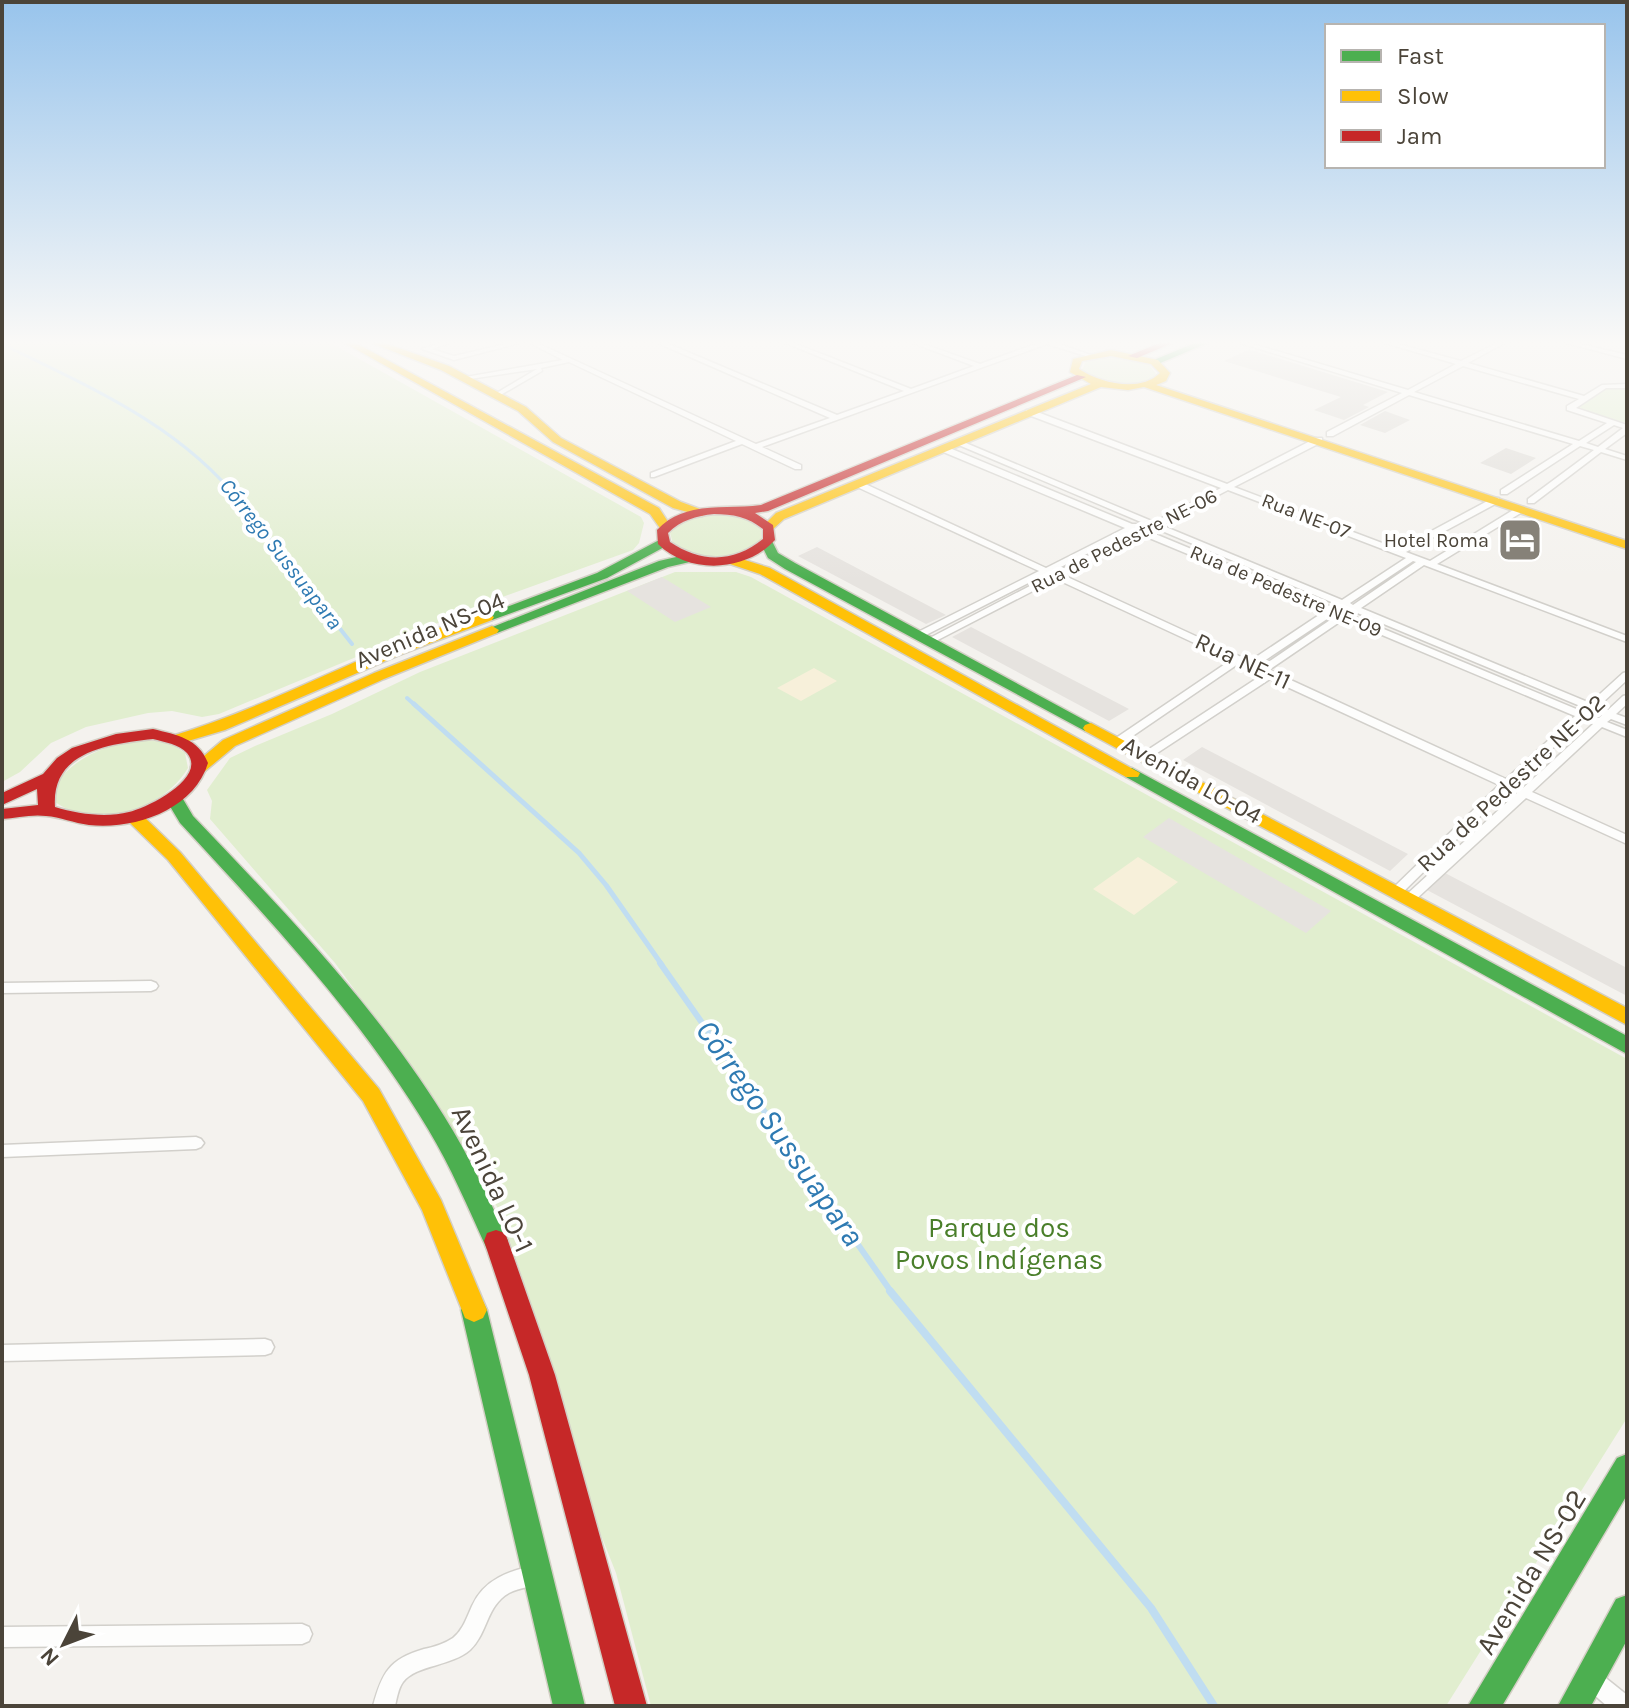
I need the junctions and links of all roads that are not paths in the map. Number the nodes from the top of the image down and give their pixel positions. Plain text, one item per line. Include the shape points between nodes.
1 (493, 422) edge
2 (537, 422) edge
3 (702, 422) edge
4 (827, 422) edge
5 (955, 422) edge
6 (1007, 422) edge
7 (1055, 422) edge
8 (1282, 422) edge
9 (1341, 422) edge
10 (1346, 422) edge
11 (1505, 422) edge
12 (1608, 422) edge
13 (1612, 423) junction
14 (1627, 428) edge
15 (1319, 435) junction
16 (743, 441) junction
17 (1580, 444) junction
18 (951, 446) junction
19 (756, 447) junction
20 (1599, 450) junction
21 (1627, 458) edge
22 (798, 467) dead end
23 (654, 475) dead end
24 (1219, 483) junction
25 (858, 484) junction
26 (1229, 487) junction
27 (1500, 496) junction
28 (1526, 505) junction
29 (702, 512) junction
30 (738, 512) junction
31 (1148, 526) junction
32 (1133, 527) junction
33 (1627, 533) edge
34 (664, 535) junction
35 (768, 536) junction
36 (1627, 545) edge
37 (1399, 552) junction
38 (1413, 557) junction
39 (689, 558) junction
40 (732, 560) junction
41 (1427, 563) junction
42 (1048, 571) junction
43 (1058, 576) junction
44 (1344, 610) junction
45 (924, 638) junction
46 (1627, 639) edge
47 (1239, 659) junction
48 (1251, 665) junction
49 (1266, 672) junction
50 (1627, 675) edge
51 (1627, 698) edge
52 (1588, 712) junction
53 (1605, 718) junction
54 (1627, 722) edge
55 (1627, 734) edge
56 (178, 739) junction
57 (1117, 742) junction
58 (1144, 757) junction
59 (199, 767) junction
60 (47, 778) junction
61 (1505, 786) junction
62 (1523, 794) junction
63 (174, 798) junction
64 (2, 800) edge
65 (47, 810) junction
66 (2, 814) edge
67 (134, 817) junction
68 (1627, 840) edge
69 (1402, 895) junction
70 (151, 986) dead end
71 (2, 988) edge
72 (1627, 1017) edge
73 (1627, 1046) edge
74 (196, 1143) dead end
75 (2, 1151) edge
76 (265, 1347) dead end
77 (2, 1353) edge
78 (1627, 1468) edge
79 (538, 1575) junction
80 (1627, 1610) edge
81 (302, 1634) dead end
82 (2, 1637) edge
83 (1590, 1678) junction
84 (384, 1706) edge
85 (569, 1706) edge
86 (631, 1706) edge
87 (1484, 1706) edge
88 (1574, 1706) edge
89 (1624, 1706) edge

1 - 34 street via 655,511 662,518
2 - 29 street via 557,440 679,506
3 - 16 street
4 - 19 street
5 - 30 street, Avenida NS-04 via 767,507
6 - 18 street, Avenida NS-04
7 - 24 street, Rua NE-07
8 - 15 street
9 - 15 street, Rua de Pedestre NE-06
10 - 15 street, Rua de Pedestre NE-06
11 - 17 street
12 - 13 street
13 - 14 street
13 - 17 street
14 - 20 street
15 - 24 street, Rua de Pedestre NE-06
15 - 26 street, Rua de Pedestre NE-06
15 - 27 street
16 - 19 street
16 - 23 street
17 - 20 street
17 - 27 street
18 - 25 street, Avenida NS-04
18 - 31 street, Rua de Pedestre NE-09
18 - 32 street, Rua de Pedestre NE-09
19 - 22 street
20 - 21 street
20 - 28 street
24 - 26 street, Rua NE-07
24 - 31 street, Rua de Pedestre NE-06
25 - 35 street, Avenida NS-04 via 780,516
25 - 42 street, Rua NE-11
26 - 31 street, Rua de Pedestre NE-06
26 - 37 street, Rua NE-07
27 - 28 street
27 - 37 street
28 - 33 street
28 - 36 street
28 - 41 street
29 - 30 street, Avenida NS-04
29 - 34 street, Avenida NS-04 via 678,519
30 - 35 street, Avenida NS-04 via 758,518
31 - 32 street, Rua de Pedestre NE-09
31 - 43 street, Rua de Pedestre NE-06
31 - 44 street, Rua de Pedestre NE-09
32 - 42 street, Rua de Pedestre NE-06
34 - 39 street, Avenida NS-04 via 672,552
34 - 56 street, Avenida NS-04 via 648,554 604,573
35 - 40 street, Avenida NS-04 via 753,554
35 - 45 street, Avenida LO-04 via 774,557
37 - 38 street, Rua NE-07
38 - 41 street, Rua NE-07
38 - 44 street
39 - 40 street, Avenida NS-04
39 - 59 street, Avenida NS-04 via 379,676 229,743
40 - 73 street, Avenida LO-04 via 765,571
41 - 44 street
41 - 46 street, Rua NE-07
42 - 43 street, Rua NE-11
42 - 45 street, Rua de Pedestre NE-06
43 - 45 street, Rua de Pedestre NE-06
43 - 47 street, Rua NE-11
44 - 48 street
44 - 49 street
44 - 52 street, Rua de Pedestre NE-09
45 - 57 street, Avenida LO-04
47 - 48 street, Rua NE-11
47 - 57 street
48 - 49 street, Rua NE-11
49 - 58 street
49 - 61 street, Rua NE-11
50 - 52 street, Rua de Pedestre NE-02
51 - 53 street, Rua de Pedestre NE-02
52 - 53 street, Rua de Pedestre NE-09
52 - 61 street, Rua de Pedestre NE-02
53 - 54 street, Rua de Pedestre NE-09
53 - 55 street, Rua de Pedestre NE-09
53 - 62 street, Rua de Pedestre NE-02
56 - 59 street via 198,754
56 - 60 street via 153,734 104,741 71,757
57 - 58 street, Avenida LO-04
58 - 69 street, Avenida LO-04
59 - 63 street, Avenida NS-04
60 - 64 street
60 - 65 street
61 - 62 street, Rua NE-11
61 - 69 street, Rua de Pedestre NE-02
62 - 68 street, Rua NE-11
62 - 69 street, Rua de Pedestre NE-02
63 - 67 street
63 - 86 street, Avenida LO-1 via 186,819 322,963 378,1034 433,1114 491,1228 540,1366
65 - 66 street
65 - 67 street via 100,821
67 - 79 street via 174,856 371,1095 433,1207 477,1317
69 - 72 street, Avenida LO-04
70 - 71 street
74 - 75 street
76 - 77 street
78 - 87 street, Avenida NS-02
79 - 84 street via 505,1582 490,1594 462,1643 403,1664 388,1686
79 - 85 street
80 - 83 street
81 - 82 street
83 - 88 street
83 - 89 street

